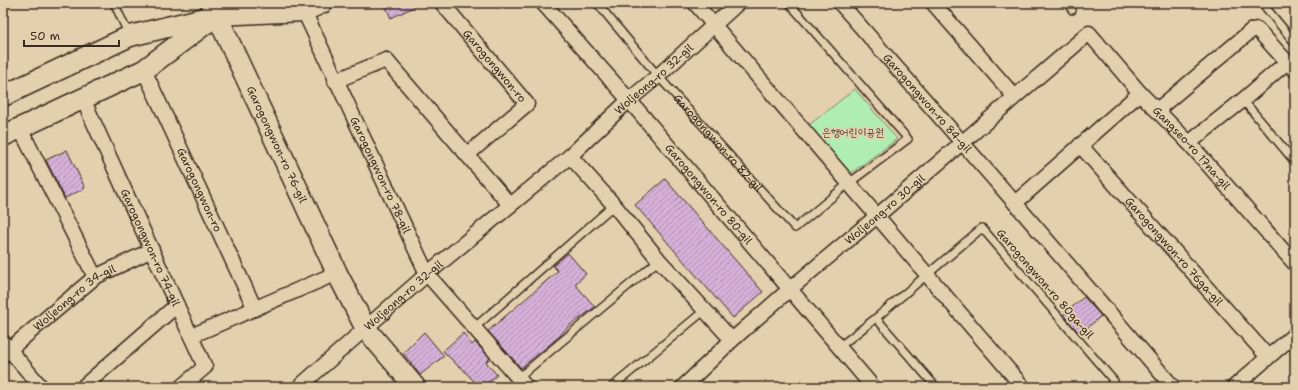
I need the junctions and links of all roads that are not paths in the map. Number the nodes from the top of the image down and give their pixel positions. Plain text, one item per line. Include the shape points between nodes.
1 (114, 3) edge
2 (322, 3) edge
3 (442, 3) edge
4 (543, 3) edge
5 (597, 3) edge
6 (695, 3) edge
7 (738, 3) edge
8 (789, 3) edge
9 (840, 3) edge
10 (933, 3) edge
11 (1262, 3) edge
12 (220, 7) edge
13 (304, 11) junction
14 (714, 24) junction
15 (1089, 33) joint
16 (130, 36) junction
17 (1295, 42) edge
18 (1291, 66) edge
19 (144, 70) junction
20 (658, 76) junction
21 (335, 80) junction
22 (6, 93) edge
23 (1140, 93) junction
24 (1014, 96) junction
25 (83, 99) junction
26 (629, 100) junction
27 (1243, 100) junction
28 (1156, 110) junction
29 (12, 132) edge
30 (962, 143) junction
31 (1189, 143) junction
32 (1080, 145) junction
33 (467, 155) junction
34 (570, 156) junction
35 (1295, 162) edge
36 (849, 183) junction
37 (1015, 203) junction
38 (510, 205) junction
39 (614, 205) junction
40 (876, 216) junction
41 (152, 250) junction
42 (659, 260) junction
43 (1295, 264) edge
44 (337, 273) junction
45 (427, 274) junction
46 (926, 275) junction
47 (95, 277) junction
48 (790, 289) junction
49 (177, 304) junction
50 (254, 309) junction
51 (705, 310) junction
52 (876, 318) junction
53 (474, 328) junction
54 (366, 329) junction
55 (1295, 334) edge
56 (191, 336) junction
57 (732, 340) junction
58 (839, 347) junction
59 (5, 349) edge
60 (1268, 357) junction
61 (522, 382) edge
62 (303, 386) edge
63 (42, 387) edge
64 (83, 387) edge
65 (181, 387) edge
66 (415, 387) edge
67 (612, 387) edge
68 (683, 387) edge
69 (873, 387) edge
70 (936, 387) edge
71 (1023, 387) edge
72 (1108, 387) edge
73 (1172, 387) edge
74 (1234, 387) edge

1 - 16 lane
2 - 13 main road
3 - 33 street, Garogongwon-ro via 527,104
4 - 26 street, Garogongwon-ro 80-gil
5 - 20 lane, Garogongwon-ro 82-gil
6 - 14 street
7 - 14 street, Woljeong-ro 32-gil
8 - 36 lane, Garogongwon-ro 82-gil via 908,139
9 - 30 street, Garogongwon-ro 84-gil
10 - 24 street
11 - 17 lane
12 - 13 main road
12 - 16 main road
12 - 19 main road
12 - 44 main road, Garogongwon-ro 76-gil
13 - 21 street, Garogongwon-ro 78-gil
14 - 20 street, Woljeong-ro 32-gil
14 - 36 street
15 - 23 street, Gangseo-ro 17na-gil
15 - 24 street, Woljeong-ro 30-gil
16 - 19 main road via 161,33 167,40 163,52
16 - 22 main road
18 - 27 street
18 - 28 street via 1257,29 1252,30
19 - 25 main road
19 - 50 street, Garogongwon-ro
20 - 26 street, Woljeong-ro 32-gil
20 - 36 lane, Garogongwon-ro 82-gil via 795,228
21 - 33 street via 386,60
21 - 45 street, Garogongwon-ro 78-gil
23 - 28 street, Gangseo-ro 17na-gil
23 - 32 street
24 - 30 street, Woljeong-ro 30-gil
25 - 29 main road
25 - 41 street, Garogongwon-ro 74-gil
26 - 34 street, Woljeong-ro 32-gil
26 - 48 street, Garogongwon-ro 80-gil
27 - 31 street
27 - 35 lane
28 - 31 street, Gangseo-ro 17na-gil
29 - 47 street
30 - 37 street, Garogongwon-ro 84-gil
30 - 40 street, Woljeong-ro 30-gil
31 - 43 street, Gangseo-ro 17na-gil
32 - 37 street
32 - 60 street, Garogongwon-ro 76ga-gil
33 - 38 street
34 - 38 street, Woljeong-ro 32-gil
34 - 39 street
36 - 40 street
37 - 73 street, Garogongwon-ro 84-gil
38 - 45 street, Woljeong-ro 32-gil
39 - 42 street
39 - 53 lane
40 - 46 street
40 - 48 street, Woljeong-ro 30-gil
41 - 47 street, Woljeong-ro 34-gil
41 - 49 street, Garogongwon-ro 74-gil
42 - 51 street
42 - 61 lane, Garogongwon-ro 78-gil
44 - 50 street
44 - 54 main road, Garogongwon-ro 76-gil
45 - 53 street, Garogongwon-ro 78-gil
45 - 54 street, Woljeong-ro 32-gil
46 - 52 lane, Garogongwon-ro 80ga-gil
46 - 71 street
46 - 72 lane, Garogongwon-ro 80ga-gil via 982,228 1114,382
47 - 59 street, Woljeong-ro 34-gil
48 - 57 street, Woljeong-ro 30-gil
48 - 58 street, Garogongwon-ro 80-gil
49 - 56 street, Garogongwon-ro 74-gil
49 - 64 street
50 - 56 street
51 - 57 street
51 - 67 lane
52 - 58 lane, Garogongwon-ro 80ga-gil
52 - 70 lane
53 - 61 street, Garogongwon-ro 78-gil
54 - 62 street, Woljeong-ro 32-gil
54 - 66 main road, Garogongwon-ro 76-gil
55 - 60 street
56 - 65 street, Garogongwon-ro 74-gil via 205,367
57 - 68 street, Woljeong-ro 30-gil
58 - 69 street, Garogongwon-ro 80-gil
59 - 63 street
60 - 74 street

